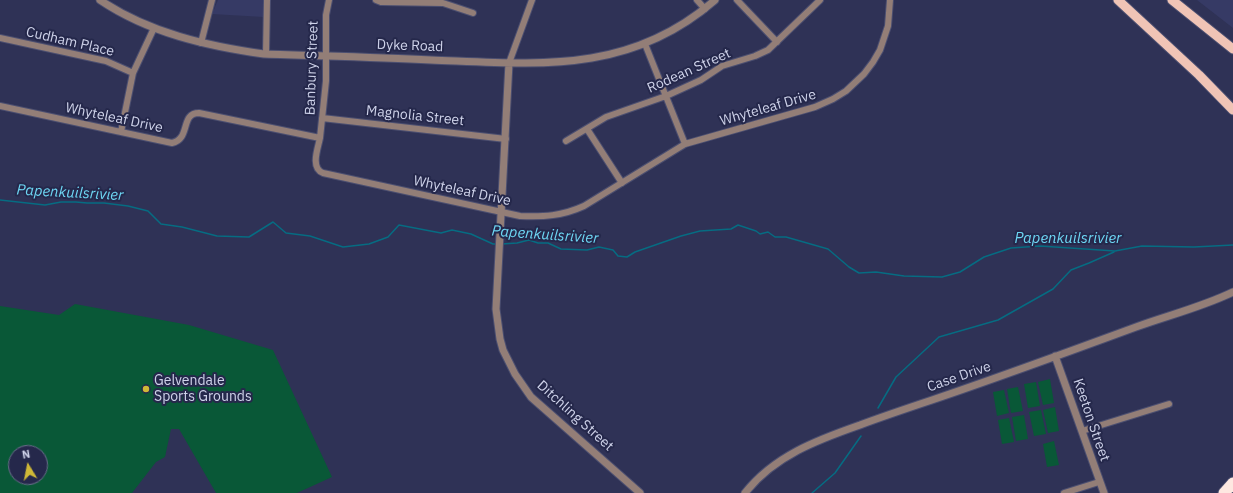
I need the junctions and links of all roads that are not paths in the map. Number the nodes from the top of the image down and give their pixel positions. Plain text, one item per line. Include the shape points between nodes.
1 (100, 0) edge
2 (212, 0) edge
3 (267, 0) edge
4 (329, 0) edge
5 (376, 0) edge
6 (532, 0) edge
7 (697, 0) edge
8 (715, 0) edge
9 (737, 0) edge
10 (820, 0) edge
11 (890, 0) edge
12 (1118, 0) edge
13 (1172, 0) edge
14 (444, 2) edge
15 (705, 9) junction
16 (473, 13) dead end
17 (154, 28) junction
18 (0, 38) edge
19 (777, 42) junction
20 (201, 43) junction
21 (645, 44) junction
22 (1233, 49) edge
23 (266, 54) junction
24 (326, 56) junction
25 (509, 62) junction
26 (133, 74) junction
27 (666, 96) junction
28 (0, 106) edge
29 (1233, 110) edge
30 (322, 118) junction
31 (587, 129) junction
32 (121, 132) junction
33 (320, 138) junction
34 (506, 139) junction
35 (566, 141) dead end
36 (685, 144) junction
37 (622, 183) junction
38 (502, 212) junction
39 (1233, 286) edge
40 (1233, 292) edge
41 (1194, 308) junction
42 (1055, 356) junction
43 (1169, 404) dead end
44 (1082, 431) junction
45 (1099, 482) junction
46 (1233, 483) edge
47 (640, 493) edge
48 (745, 493) edge
49 (1065, 493) edge
50 (1104, 493) edge
51 (1224, 493) edge

1 - 17 street, Dyke Road
2 - 20 street
3 - 23 street
4 - 24 street, Banbury Street via 326,15
5 - 14 street
6 - 25 street
7 - 15 street
8 - 15 street, Dyke Road
9 - 19 street
10 - 19 street, Rodean Street
11 - 36 street, Whyteleaf Drive via 888,26 880,50 864,74 846,91 815,107
12 - 29 main road
13 - 22 main road
14 - 16 street
15 - 21 street, Dyke Road via 670,32
17 - 20 street, Dyke Road
17 - 26 street
18 - 26 street, Cudham Place via 106,61
19 - 27 street, Rodean Street via 762,54 722,66 701,80
20 - 23 street, Dyke Road
21 - 25 street, Dyke Road via 578,61
21 - 27 street
23 - 24 street, Dyke Road
24 - 25 street, Dyke Road
24 - 30 street, Banbury Street
25 - 34 street, Ditchling Street
26 - 32 street
27 - 31 street, Rodean Street via 606,116
27 - 36 street
28 - 32 street, Whyteleaf Drive
30 - 33 street, Banbury Street
30 - 34 street, Magnolia Street
31 - 35 street, Rodean Street
31 - 37 street
32 - 33 street, Whyteleaf Drive via 175,142 182,137 189,116 196,113
33 - 38 street, Whyteleaf Drive via 316,163 321,172
34 - 38 street, Ditchling Street
36 - 37 street, Whyteleaf Drive
37 - 38 street, Whyteleaf Drive via 584,206 562,214 540,217
38 - 47 street, Ditchling Street via 496,296 497,322 503,350 514,374 531,397
39 - 41 street, Case Drive
40 - 41 street, Case Drive
41 - 42 street, Case Drive
42 - 44 street, Keeton Street
42 - 48 street, Case Drive via 811,443 789,454
43 - 44 street
44 - 45 street, Keeton Street
45 - 49 street
45 - 50 street, Keeton Street
46 - 51 highway

